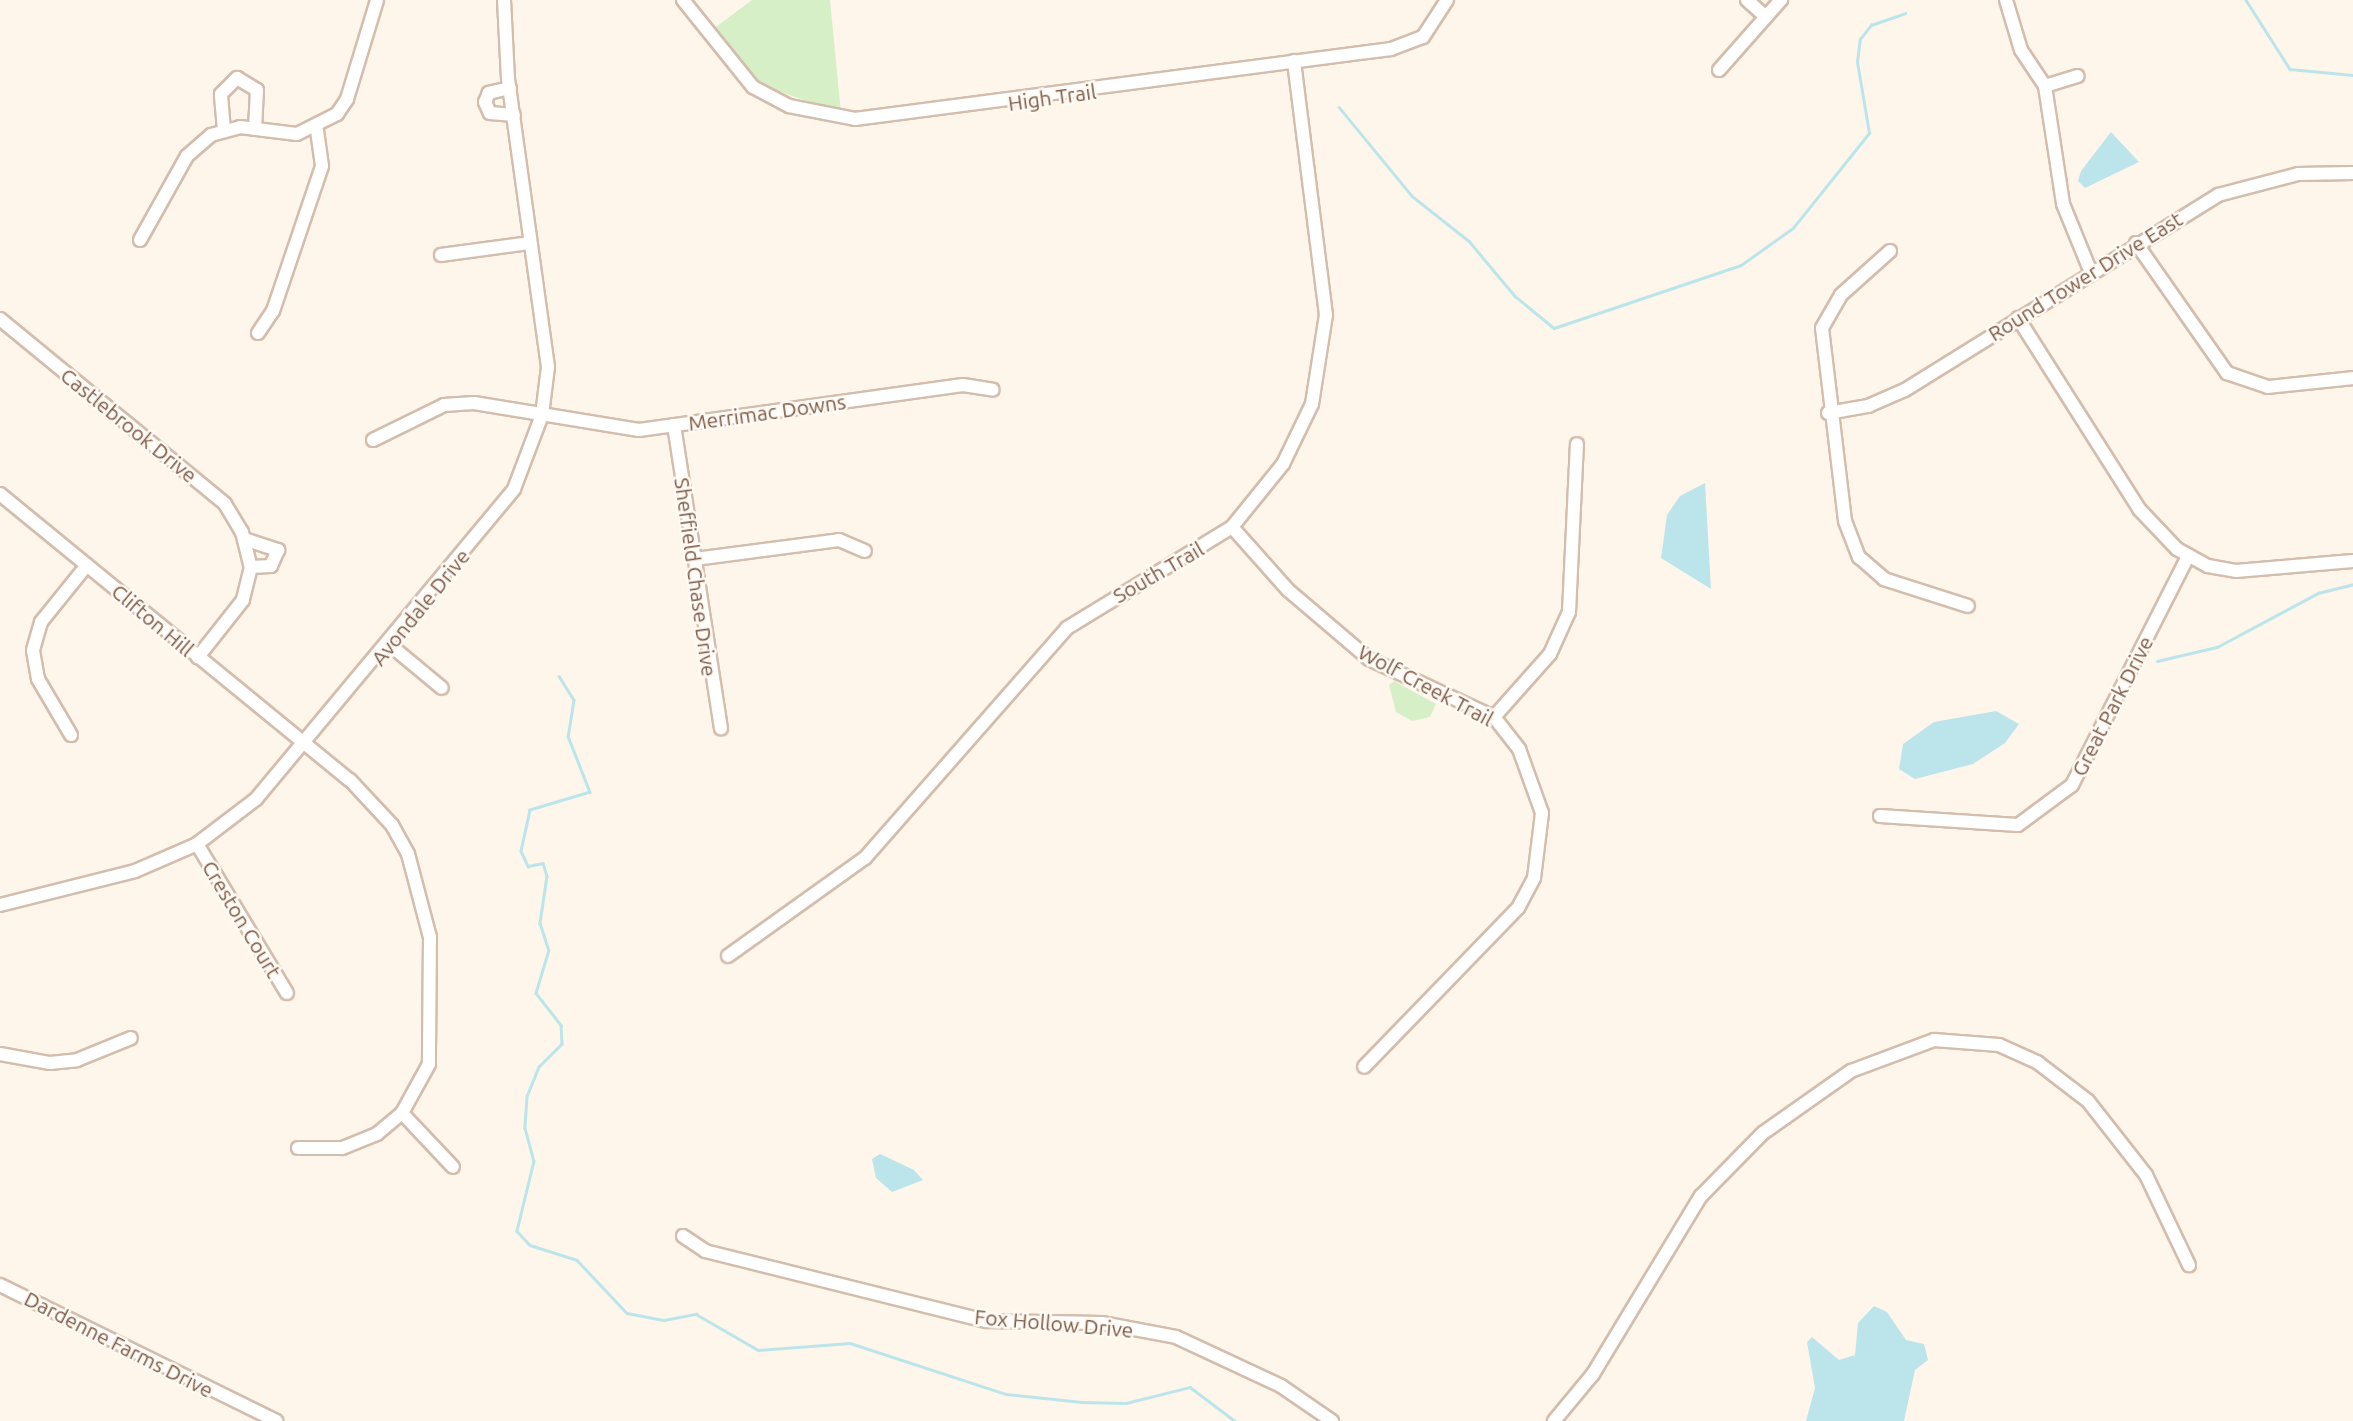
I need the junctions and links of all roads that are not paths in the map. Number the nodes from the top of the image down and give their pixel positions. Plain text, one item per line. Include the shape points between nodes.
1 (377, 0) edge
2 (504, 0) edge
3 (683, 0) edge
4 (1747, 0) edge
5 (1780, 0) edge
6 (2006, 0) edge
7 (1447, 1) edge
8 (1765, 16) junction
9 (1294, 61) junction
10 (1719, 70) dead end
11 (2078, 76) dead end
12 (2045, 86) junction
13 (510, 88) junction
14 (514, 115) junction
15 (255, 129) junction
16 (224, 130) junction
17 (317, 130) junction
18 (2353, 173) edge
19 (140, 240) dead end
20 (530, 243) junction
21 (2136, 243) junction
22 (1890, 251) dead end
23 (441, 256) dead end
24 (2090, 270) junction
25 (2018, 318) junction
26 (0, 319) edge
27 (258, 333) dead end
28 (2353, 377) edge
29 (993, 390) dead end
30 (1828, 413) junction
31 (542, 415) junction
32 (674, 425) junction
33 (373, 440) dead end
34 (1577, 444) dead end
35 (0, 494) edge
36 (1232, 527) junction
37 (247, 540) junction
38 (864, 551) dead end
39 (2188, 556) junction
40 (695, 559) junction
41 (2353, 561) edge
42 (86, 565) junction
43 (251, 567) junction
44 (1968, 606) dead end
45 (390, 645) junction
46 (198, 657) junction
47 (442, 688) dead end
48 (1494, 717) junction
49 (721, 728) dead end
50 (71, 735) dead end
51 (306, 744) junction
52 (1880, 816) dead end
53 (197, 844) junction
54 (0, 905) edge
55 (728, 956) dead end
56 (286, 993) dead end
57 (131, 1038) dead end
58 (0, 1054) edge
59 (1364, 1067) dead end
60 (402, 1113) junction
61 (298, 1148) dead end
62 (453, 1167) dead end
63 (683, 1236) dead end
64 (2189, 1265) dead end
65 (0, 1285) edge
66 (276, 1421) edge
67 (1332, 1421) edge
68 (1554, 1421) edge

1 - 17 street via 347,99
2 - 13 street, Avondale Drive
3 - 9 street, High Trail via 753,87 830,117 933,113
4 - 8 street
5 - 8 street
6 - 12 street via 2021,50
7 - 9 street, High Trail via 1438,22 1407,45
8 - 10 street
9 - 36 street, South Trail via 1326,289 1324,342 1300,434
11 - 12 street
12 - 24 street via 2063,204
13 - 14 street, Avondale Drive
13 - 14 street via 489,93 485,103 490,113
14 - 20 street, Avondale Drive
15 - 16 street
15 - 16 street via 257,90 237,78 221,94
15 - 17 street via 283,135
16 - 19 street via 187,156
17 - 27 street via 322,166 273,311
18 - 21 street, Round Tower Drive East via 2298,173 2243,185
20 - 23 street
20 - 31 street, Avondale Drive via 548,367
21 - 24 street, Round Tower Drive East
21 - 28 street via 2227,373 2268,387
22 - 30 street via 1842,295 1822,328
24 - 25 street, Round Tower Drive East
25 - 30 street, Round Tower Drive East via 1887,399
25 - 39 street via 2139,509
26 - 37 street, Castlebrook Drive via 225,505
29 - 32 street, Merrimac Downs via 963,385
30 - 44 street via 1845,522 1859,557 1884,579
31 - 32 street, Merrimac Downs via 609,429
31 - 33 street, Merrimac Downs via 474,403 444,405
31 - 45 street, Avondale Drive via 514,489
32 - 40 street, Sheffield Chase Drive
34 - 48 street via 1569,612 1549,654
35 - 42 street, Clifton Hill
36 - 48 street, Wolf Creek Trail via 1288,590 1368,659
36 - 55 street, South Trail via 1067,628 865,858
37 - 43 street, Castlebrook Drive
37 - 43 street via 278,550 271,566
38 - 40 street via 839,540
39 - 41 street via 2223,570 2260,572
39 - 52 street, Great Park Drive via 2072,785 2018,825
40 - 49 street, Sheffield Chase Drive
42 - 46 street, Clifton Hill
42 - 50 street via 41,622 33,650 37,679
43 - 46 street, Castlebrook Drive via 243,600
45 - 47 street
45 - 51 street, Avondale Drive
46 - 51 street, Clifton Hill
48 - 59 street, Wolf Creek Trail via 1519,749 1542,813 1534,878 1501,930
51 - 53 street, Avondale Drive via 256,799
51 - 60 street, Clifton Hill via 392,825 419,882 430,937 431,1042 422,1082
53 - 54 street, Avondale Drive via 135,871
53 - 56 street, Creston Court
57 - 58 street via 77,1060 50,1063
60 - 61 street via 363,1141
60 - 62 street
63 - 67 street, Fox Hollow Drive via 705,1251 986,1321 1102,1323 1176,1337 1281,1386
64 - 68 street via 2146,1175 2088,1101 2037,1062 1999,1045 1934,1040 1851,1071 1763,1133 1701,1196 1592,1374
65 - 66 street, Dardenne Farms Drive

